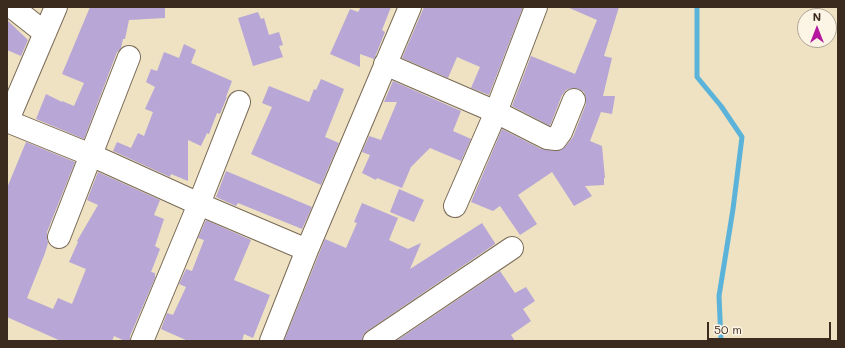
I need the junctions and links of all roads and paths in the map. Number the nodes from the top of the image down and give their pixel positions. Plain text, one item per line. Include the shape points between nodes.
1 (12, 7) edge
2 (56, 7) edge
3 (410, 7) edge
4 (536, 7) edge
5 (45, 33) junction
6 (130, 57) dead end
7 (385, 64) junction
8 (574, 100) dead end
9 (239, 102) dead end
10 (496, 112) junction
11 (7, 122) edge
12 (91, 155) junction
13 (199, 204) junction
14 (455, 206) dead end
15 (59, 237) dead end
16 (512, 248) dead end
17 (307, 250) junction
18 (142, 341) edge
19 (271, 341) edge
20 (374, 341) edge

1 - 5 street
2 - 5 street
3 - 7 street
4 - 10 street
5 - 11 street
6 - 12 street
7 - 10 street
7 - 17 street
8 - 10 street via 556,139 547,138
9 - 13 street
10 - 14 street
11 - 12 street
12 - 13 street
12 - 15 street
13 - 17 street
13 - 18 street
16 - 20 street
17 - 19 street

